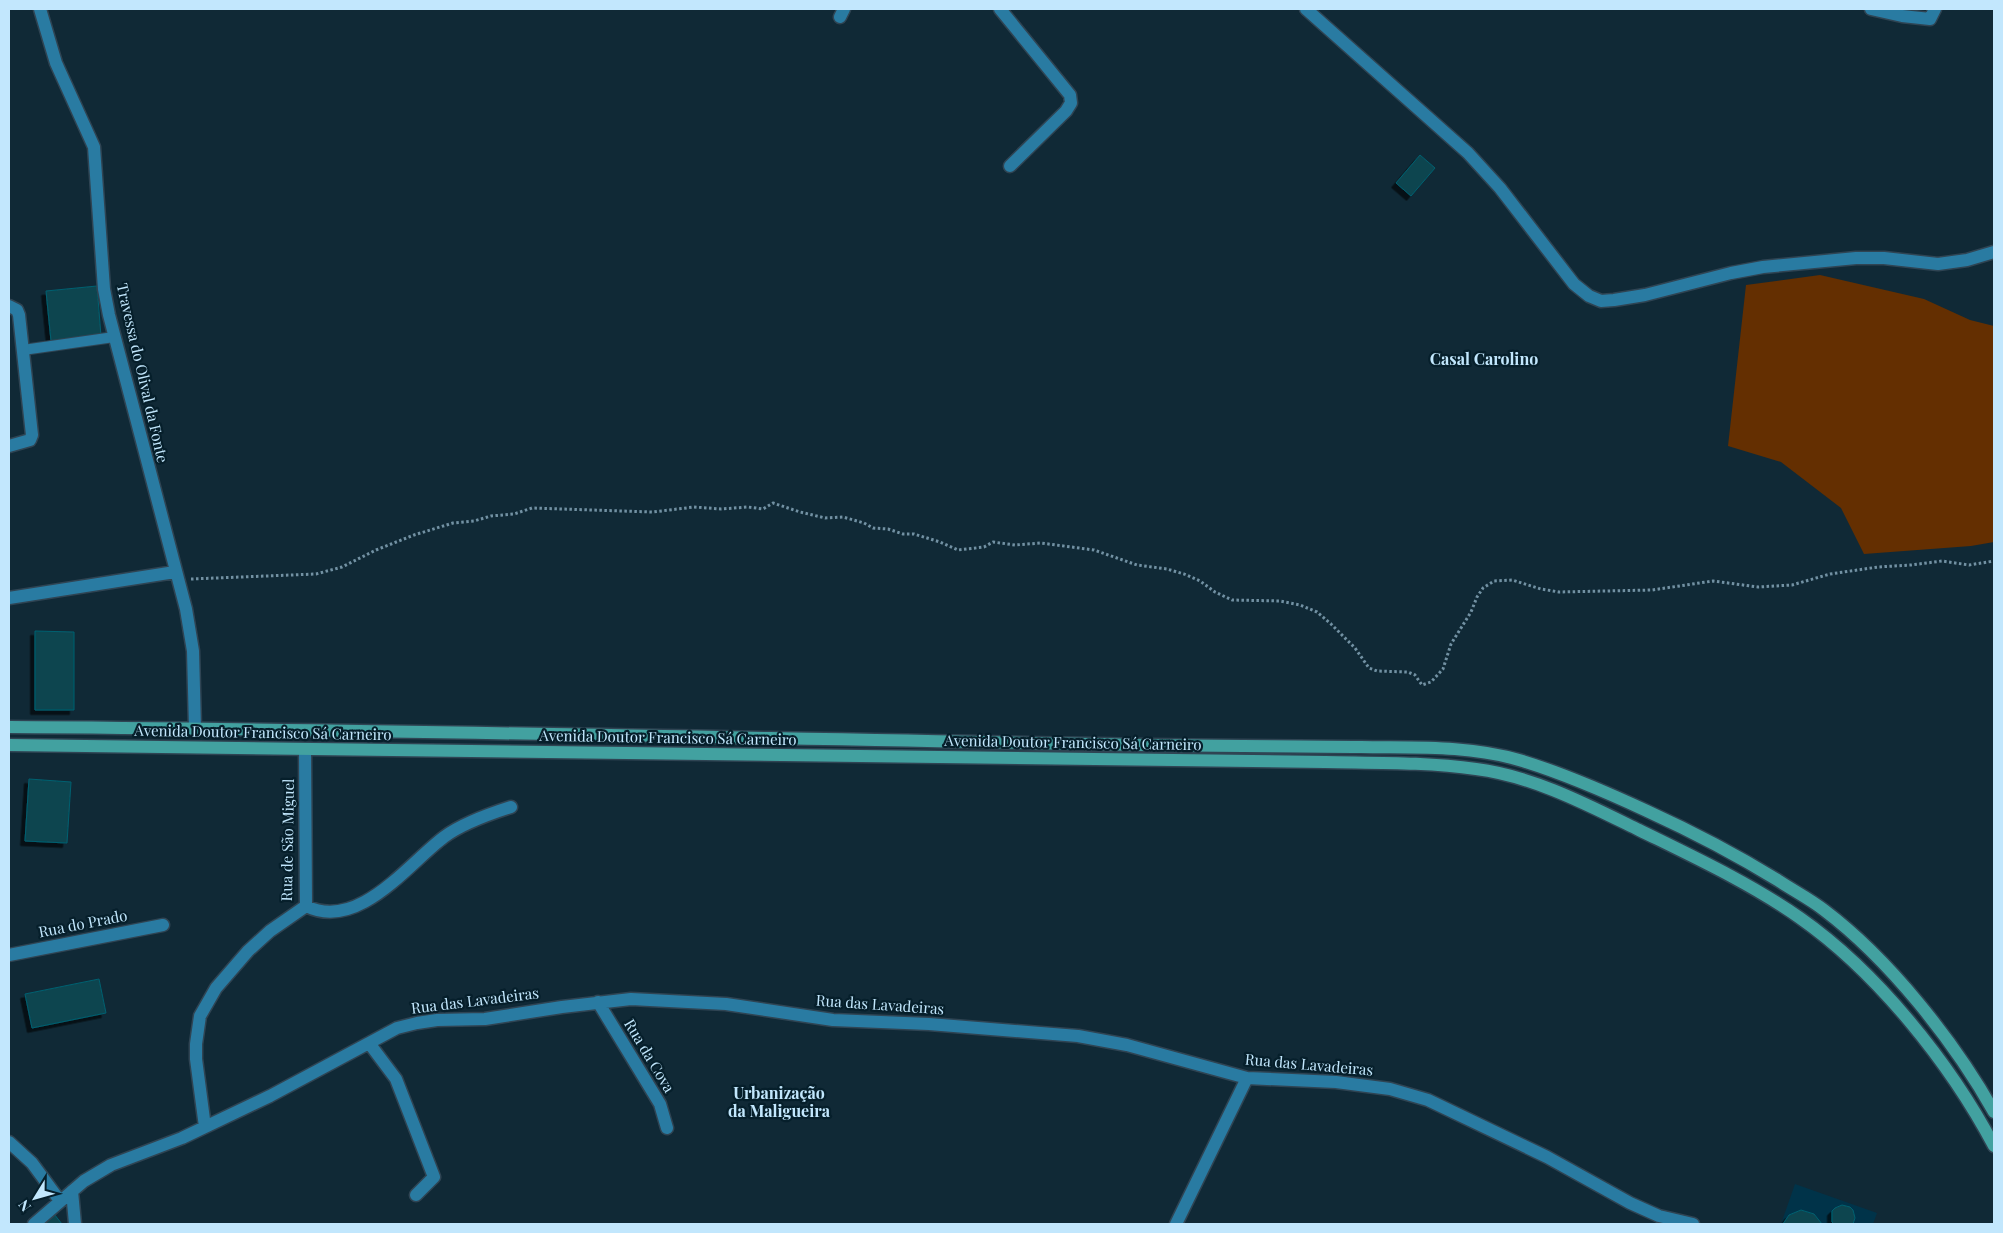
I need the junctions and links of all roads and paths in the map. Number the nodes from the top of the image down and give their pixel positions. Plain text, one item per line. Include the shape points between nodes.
1 (40, 9) edge
2 (1000, 9) edge
3 (1306, 9) edge
4 (1871, 9) edge
5 (1935, 9) edge
6 (1010, 166) dead end
7 (1994, 252) edge
8 (9, 306) edge
9 (114, 337) junction
10 (23, 350) junction
11 (9, 446) edge
12 (1994, 561) edge
13 (176, 576) junction
14 (9, 598) edge
15 (9, 726) edge
16 (195, 728) junction
17 (9, 745) edge
18 (305, 750) junction
19 (511, 807) dead end
20 (306, 906) junction
21 (163, 925) dead end
22 (9, 955) edge
23 (598, 1002) junction
24 (369, 1043) junction
25 (1247, 1078) junction
26 (1994, 1112) edge
27 (205, 1127) junction
28 (667, 1128) dead end
29 (9, 1142) edge
30 (1994, 1146) edge
31 (72, 1191) junction
32 (416, 1196) dead end
33 (60, 1201) junction
34 (34, 1224) edge
35 (75, 1224) edge
36 (1176, 1224) edge
37 (1693, 1224) edge

1 - 9 street, Travessa do Olival da Fonte via 56,63 94,147 104,289
2 - 6 street via 1070,94 1071,103
3 - 7 street via 1468,153 1500,188 1574,284 1588,296 1601,301 1645,295 1763,267 1856,258 1938,264
4 - 5 street via 1930,19
8 - 10 street via 19,315
9 - 10 street
9 - 13 street, Travessa do Olival da Fonte
10 - 11 street via 32,434 30,440
12 - 13 path via 1969,565 1942,560 1878,567 1830,574 1792,585 1758,587 1713,581 1652,590 1559,592 1512,580 1494,581 1477,597 1451,644 1443,669 1431,682 1422,685 1415,675 1408,672 1369,668 1355,648 1318,612 1300,605 1280,601 1232,600 1184,574 1137,565 1094,550 1041,543 1015,545 993,542 984,547 958,550 914,534 873,528 843,517 825,518 774,504 763,509 694,507 653,512 532,508 514,514 453,523 376,550 342,567 316,574
13 - 14 street
13 - 16 street, Travessa do Olival da Fonte via 193,651
15 - 16 main road, Avenida Doutor Francisco Sá Carneiro
16 - 26 main road, Avenida Doutor Francisco Sá Carneiro via 1410,748 1480,752 1517,759 1594,787 1672,823 1741,858 1820,907 1880,960 1928,1016
17 - 18 main road, Avenida Doutor Francisco Sá Carneiro
18 - 20 street, Rua de São Miguel
18 - 30 main road, Avenida Doutor Francisco Sá Carneiro via 1325,762 1477,769 1518,779 1596,809 1752,887 1800,918 1845,953 1881,989 1957,1084
19 - 20 street via 446,836 399,878 368,899 330,912 317,912
20 - 27 street, Rua de São Miguel via 270,930 248,951 216,988 200,1016 196,1059
21 - 22 street, Rua do Prado
23 - 24 street, Rua das Lavadeiras via 485,1019 417,1023 397,1028
23 - 25 street, Rua das Lavadeiras via 631,998 679,1000 833,1020 1078,1036 1127,1045
23 - 28 street, Rua da Cova via 660,1104
24 - 27 street, Rua das Lavadeiras
24 - 32 street via 396,1079 434,1177
25 - 36 street
25 - 37 street, Rua das Lavadeiras via 1336,1082 1390,1089 1428,1100 1547,1156 1630,1203 1659,1216
27 - 31 street, Rua das Lavadeiras via 111,1165
29 - 33 street via 32,1163
31 - 33 street, Rua das Lavadeiras
31 - 35 street
33 - 34 street, Rua das Lavadeiras

